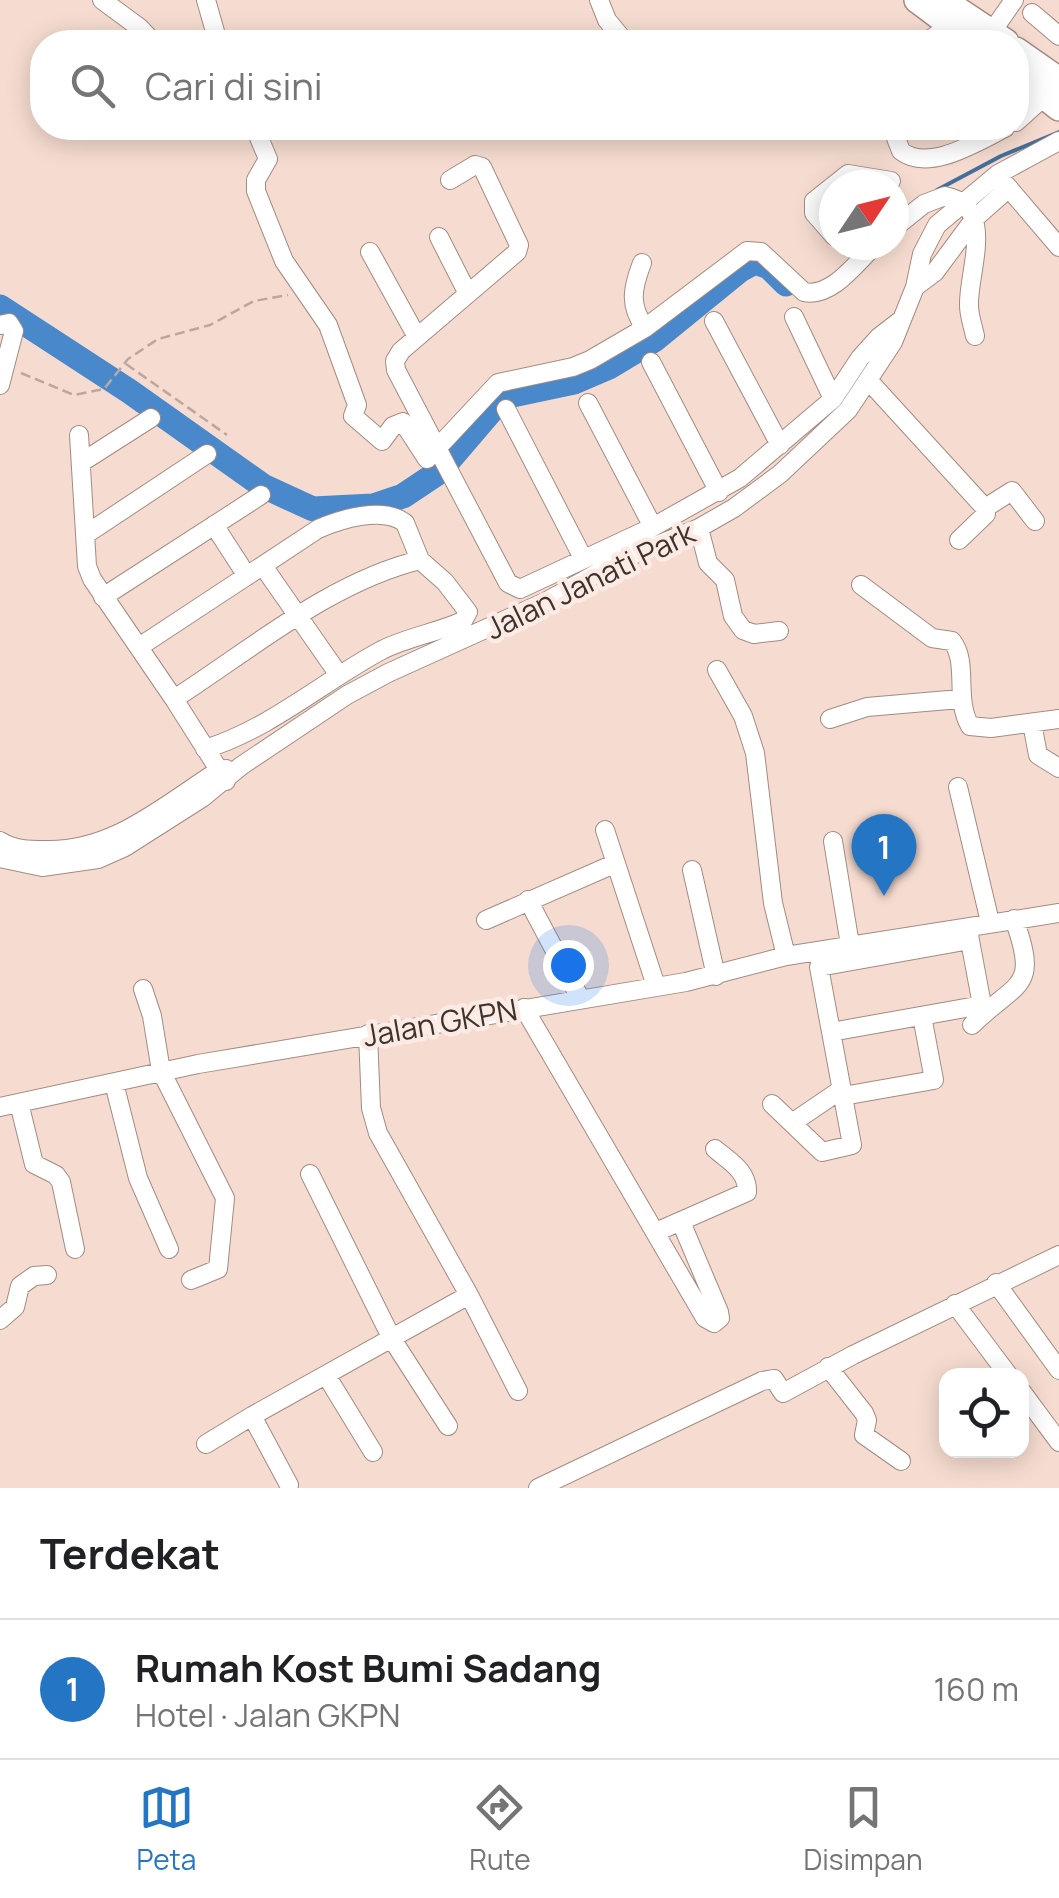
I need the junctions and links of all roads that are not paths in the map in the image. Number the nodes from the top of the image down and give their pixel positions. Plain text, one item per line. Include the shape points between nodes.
1 (102, 0) edge
2 (206, 0) edge
3 (599, 0) edge
4 (917, 0) edge
5 (943, 0) edge
6 (1014, 0) edge
7 (1032, 14) dead end
8 (950, 26) junction
9 (142, 30) edge
10 (215, 30) edge
11 (615, 30) edge
12 (944, 30) edge
13 (961, 30) edge
14 (976, 30) edge
15 (994, 30) edge
16 (1059, 36) edge
17 (1040, 79) edge
18 (1059, 108) edge
19 (1029, 110) edge
20 (261, 140) edge
21 (891, 140) edge
22 (897, 140) edge
23 (975, 140) edge
24 (1059, 141) edge
25 (893, 170) edge
26 (450, 180) dead end
27 (1003, 181) junction
28 (819, 196) edge
29 (962, 203) junction
30 (909, 217) edge
31 (975, 218) junction
32 (819, 219) edge
33 (439, 237) dead end
34 (1059, 247) edge
35 (370, 252) dead end
36 (860, 260) edge
37 (642, 263) dead end
38 (915, 287) junction
39 (468, 294) junction
40 (794, 316) dead end
41 (902, 319) junction
42 (714, 321) dead end
43 (2, 324) edge
44 (646, 328) junction
45 (976, 336) dead end
46 (417, 337) junction
47 (651, 362) dead end
48 (868, 380) junction
49 (0, 385) edge
50 (833, 399) junction
51 (588, 404) dead end
52 (506, 409) dead end
53 (150, 418) dead end
54 (79, 435) dead end
55 (780, 445) junction
56 (207, 454) dead end
57 (441, 458) junction
58 (82, 462) junction
59 (720, 492) junction
60 (261, 495) dead end
61 (985, 508) junction
62 (1034, 521) dead end
63 (214, 525) junction
64 (653, 527) junction
65 (700, 528) junction
66 (85, 534) junction
67 (959, 540) dead end
68 (583, 558) junction
69 (420, 560) junction
70 (255, 571) junction
71 (861, 586) dead end
72 (104, 597) junction
73 (299, 617) junction
74 (779, 631) dead end
75 (139, 647) junction
76 (717, 670) dead end
77 (338, 675) junction
78 (174, 698) junction
79 (960, 700) junction
80 (830, 719) dead end
81 (1059, 720) edge
82 (1032, 723) junction
83 (205, 749) junction
84 (1059, 768) edge
85 (222, 776) junction
86 (958, 787) dead end
87 (605, 830) dead end
88 (0, 841) edge
89 (833, 841) dead end
90 (0, 858) edge
91 (614, 864) junction
92 (692, 870) dead end
93 (528, 900) junction
94 (1059, 913) edge
95 (1014, 919) junction
96 (486, 920) dead end
97 (990, 922) junction
98 (968, 933) junction
99 (850, 945) junction
100 (786, 956) junction
101 (716, 976) junction
102 (656, 986) junction
103 (143, 989) dead end
104 (580, 998) junction
105 (524, 1008) junction
106 (922, 1016) junction
107 (972, 1025) dead end
108 (831, 1032) junction
109 (368, 1034) junction
110 (161, 1072) junction
111 (114, 1083) junction
112 (842, 1092) junction
113 (19, 1103) junction
114 (772, 1104) dead end
115 (0, 1107) edge
116 (792, 1123) junction
117 (714, 1149) dead end
118 (310, 1174) dead end
119 (681, 1222) junction
120 (656, 1232) junction
121 (76, 1249) dead end
122 (169, 1249) dead end
123 (1059, 1254) edge
124 (47, 1275) dead end
125 (192, 1280) dead end
126 (998, 1286) junction
127 (469, 1294) junction
128 (957, 1306) junction
129 (0, 1320) edge
130 (392, 1338) junction
131 (828, 1368) junction
132 (1003, 1368) edge
133 (1059, 1370) edge
134 (326, 1376) junction
135 (518, 1390) dead end
136 (1029, 1401) edge
137 (252, 1416) junction
138 (448, 1426) dead end
139 (1059, 1442) edge
140 (206, 1444) dead end
141 (373, 1452) dead end
142 (901, 1461) dead end
143 (290, 1485) dead end
144 (538, 1488) edge

1 - 9 street
2 - 10 street
3 - 11 street
4 - 8 highway
5 - 14 highway
6 - 15 street
7 - 16 street
8 - 12 street
8 - 13 highway
17 - 18 highway
17 - 19 street
20 - 57 street via 268,159 256,190 284,261 328,324 356,402 351,413 382,441 404,422 427,459
21 - 25 street
22 - 23 street via 901,152 919,160
24 - 27 street, Jalan Janati Park
26 - 39 street via 482,167 519,239 517,252
27 - 29 street, Jalan Janati Park
27 - 31 street
27 - 34 street
28 - 32 street
29 - 30 street via 936,198
29 - 31 street
29 - 38 street, Jalan Janati Park via 937,225
31 - 38 street via 935,272
31 - 45 street via 968,307
33 - 39 street
35 - 46 street
36 - 44 street via 812,294 761,252 747,250
37 - 44 street via 632,297
38 - 41 street, Jalan Janati Park
39 - 46 street
40 - 50 street
41 - 48 street, Jalan Janati Park
41 - 50 street via 870,348
42 - 55 street
43 - 49 street via 14,331
44 - 57 street via 573,367 498,383
46 - 57 street via 394,361
47 - 59 street
48 - 61 street
48 - 65 street, Jalan Janati Park via 848,410 780,474
50 - 55 street
51 - 64 street
52 - 68 street
53 - 58 street
54 - 58 street
55 - 59 street
56 - 66 street
57 - 68 street via 514,588
58 - 66 street
59 - 64 street
60 - 63 street
61 - 62 street via 1012,492
61 - 67 street
63 - 70 street
63 - 72 street
64 - 68 street
65 - 74 street via 708,562 725,580 743,630
65 - 85 street, Jalan Janati Park via 388,673
66 - 72 street via 87,566
69 - 70 street via 404,523 387,515 318,529
69 - 73 street via 375,574
69 - 77 street via 445,582 468,618 407,638
70 - 73 street
70 - 75 street
71 - 79 street via 932,638 952,641 962,656
72 - 75 street
73 - 77 street
73 - 78 street
75 - 78 street
76 - 100 street via 756,753 773,903
77 - 83 street via 250,733
78 - 83 street
79 - 80 street via 867,707
79 - 82 street via 975,728
81 - 82 street
82 - 84 street via 1038,755
83 - 85 street
85 - 88 street via 102,843 22,850
85 - 90 street, Jalan Janati Park via 138,840 98,859 42,867
86 - 97 street
87 - 91 street
89 - 99 street
91 - 93 street
91 - 102 street
92 - 101 street
93 - 96 street
93 - 104 street
94 - 95 street, Jalan GKPN
95 - 97 street, Jalan GKPN
95 - 107 street via 1025,976
97 - 98 street, Jalan GKPN
98 - 99 street, Jalan GKPN
98 - 106 street via 982,1005
98 - 108 street via 819,968
99 - 100 street, Jalan GKPN
100 - 101 street, Jalan GKPN
101 - 102 street, Jalan GKPN
102 - 104 street, Jalan GKPN
103 - 110 street
104 - 105 street, Jalan GKPN
105 - 109 street, Jalan GKPN
105 - 120 street
106 - 108 street
106 - 112 street via 934,1080
108 - 112 street
109 - 110 street, Jalan GKPN
109 - 127 street via 370,1108 378,1133
110 - 111 street, Jalan GKPN
110 - 125 street via 226,1198 218,1269
111 - 113 street, Jalan GKPN
111 - 122 street via 138,1178
112 - 116 street
112 - 116 street via 852,1145 822,1152
113 - 115 street, Jalan GKPN
113 - 121 street via 34,1164 61,1182
114 - 116 street
117 - 119 street via 742,1172 747,1192
118 - 130 street
119 - 120 street
119 - 120 street via 719,1312 714,1324
123 - 126 street
124 - 129 street via 20,1286 15,1307
126 - 128 street
126 - 133 street
127 - 130 street
127 - 135 street
128 - 131 street
128 - 132 street
130 - 134 street
130 - 138 street
131 - 142 street via 864,1413 864,1435
131 - 144 street via 786,1394 774,1380 762,1382
134 - 137 street
134 - 141 street
136 - 139 street
137 - 140 street
137 - 143 street

